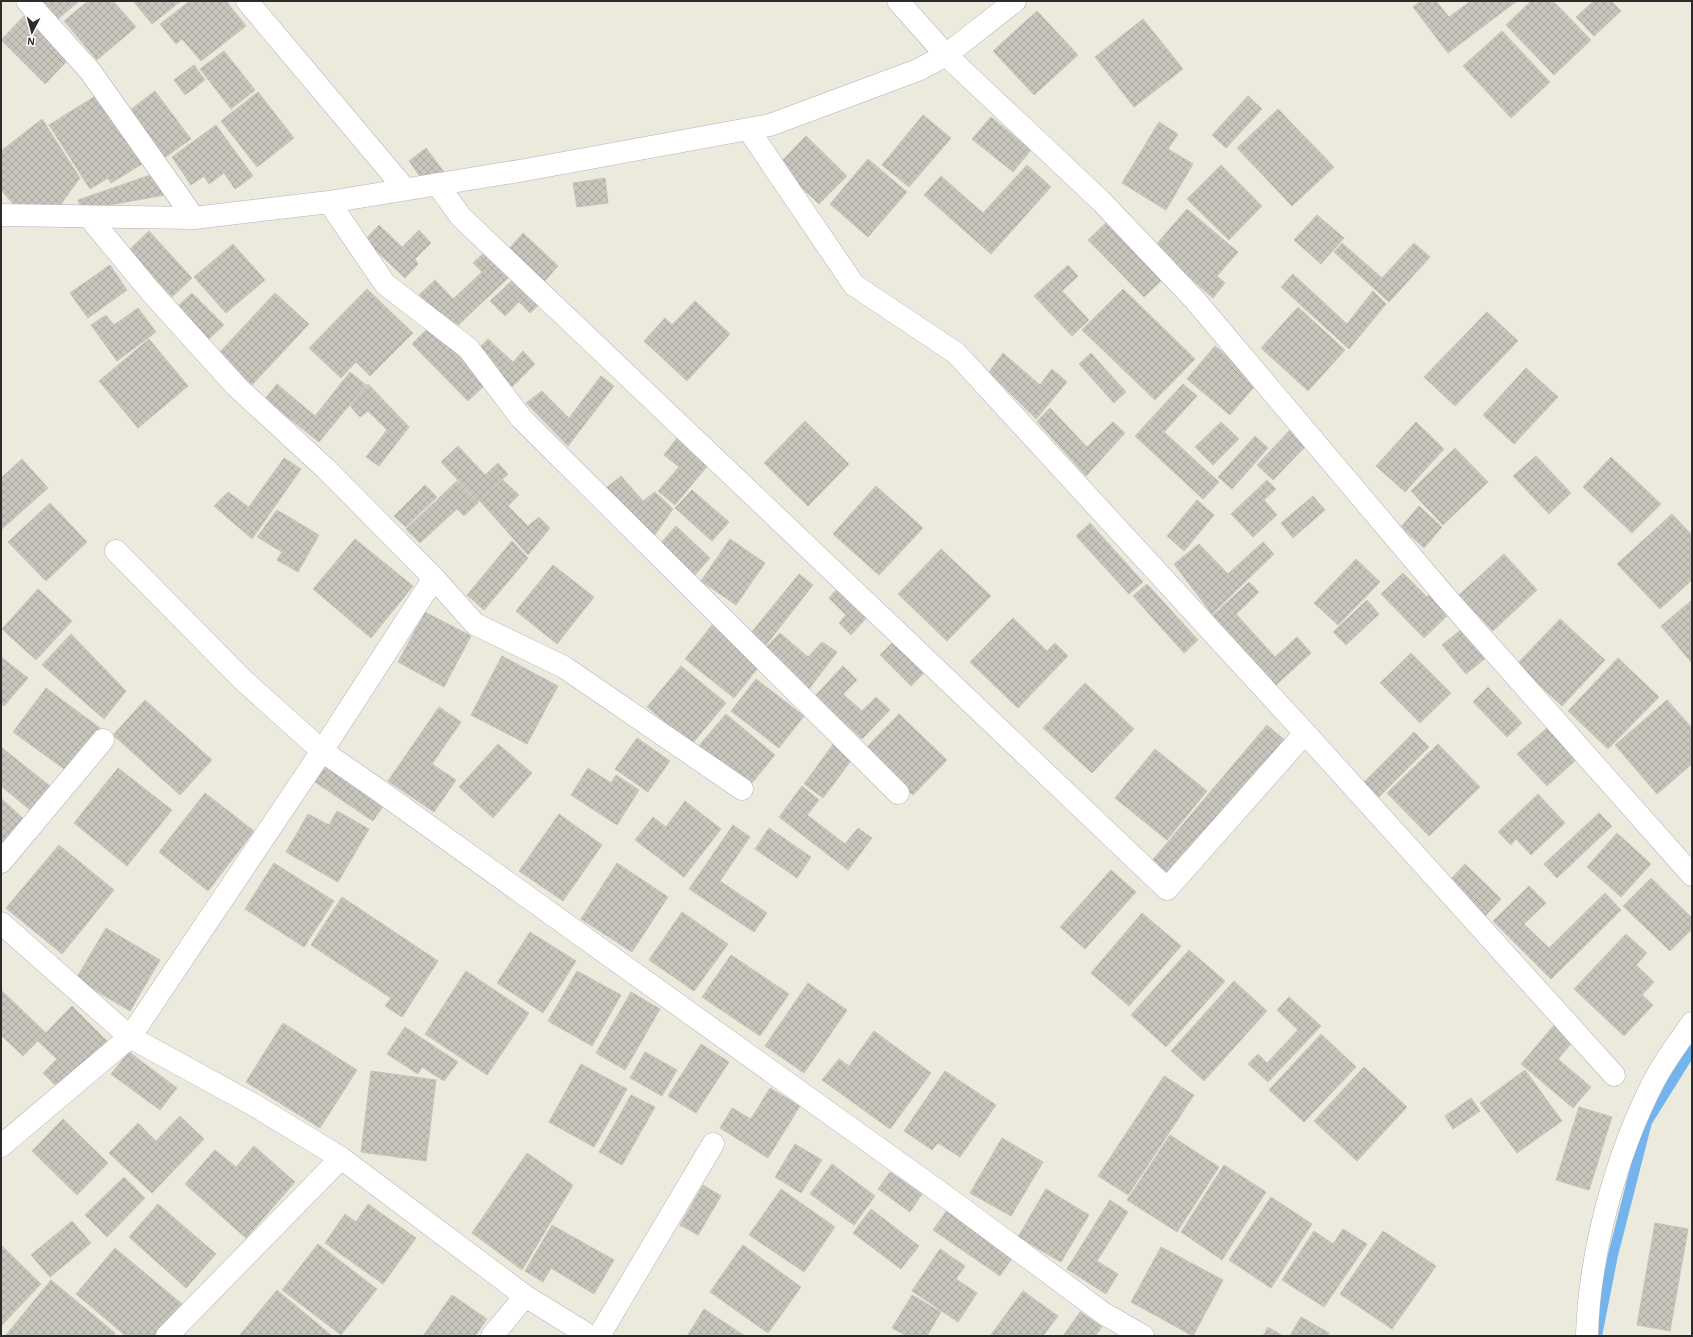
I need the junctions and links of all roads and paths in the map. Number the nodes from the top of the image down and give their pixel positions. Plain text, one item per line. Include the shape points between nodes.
1 (27, 1) edge
2 (247, 1) edge
3 (898, 1) edge
4 (1016, 1) edge
5 (946, 55) junction
6 (748, 129) junction
7 (436, 184) junction
8 (405, 189) junction
9 (329, 202) junction
10 (1, 215) edge
11 (89, 217) junction
12 (194, 218) junction
13 (116, 551) dead end
14 (434, 578) junction
15 (1305, 733) junction
16 (103, 740) dead end
17 (322, 751) junction
18 (742, 789) dead end
19 (898, 793) dead end
20 (1, 862) edge
21 (1692, 875) edge
22 (1, 923) edge
23 (1692, 1023) edge
24 (130, 1037) junction
25 (1614, 1075) dead end
26 (713, 1144) dead end
27 (1, 1146) edge
28 (341, 1158) junction
29 (525, 1296) junction
30 (167, 1336) edge
31 (492, 1336) edge
32 (590, 1336) edge
33 (599, 1336) edge
34 (1143, 1336) edge
35 (1587, 1336) edge

1 - 12 street via 90,71
2 - 8 street
3 - 5 street
4 - 5 street
5 - 6 street via 918,70 770,125
5 - 21 street via 1102,202 1194,299 1443,594
6 - 7 street
6 - 15 street via 854,285 956,353
7 - 8 street
7 - 15 street via 467,223 1167,889
8 - 9 street
9 - 12 street
9 - 19 street via 385,284 468,348 521,418
10 - 11 street
11 - 12 street
11 - 14 street via 151,292 237,387 325,468
13 - 17 street via 243,680
14 - 17 street
14 - 18 street via 475,624 564,666
15 - 25 street
16 - 20 street
17 - 24 street
17 - 34 street via 1104,1313
22 - 24 street
23 - 35 street via 1654,1081 1629,1139 1606,1210 1593,1274
24 - 27 street
24 - 28 street via 254,1105
26 - 33 street
28 - 29 street
28 - 30 street
29 - 31 street
29 - 32 street

